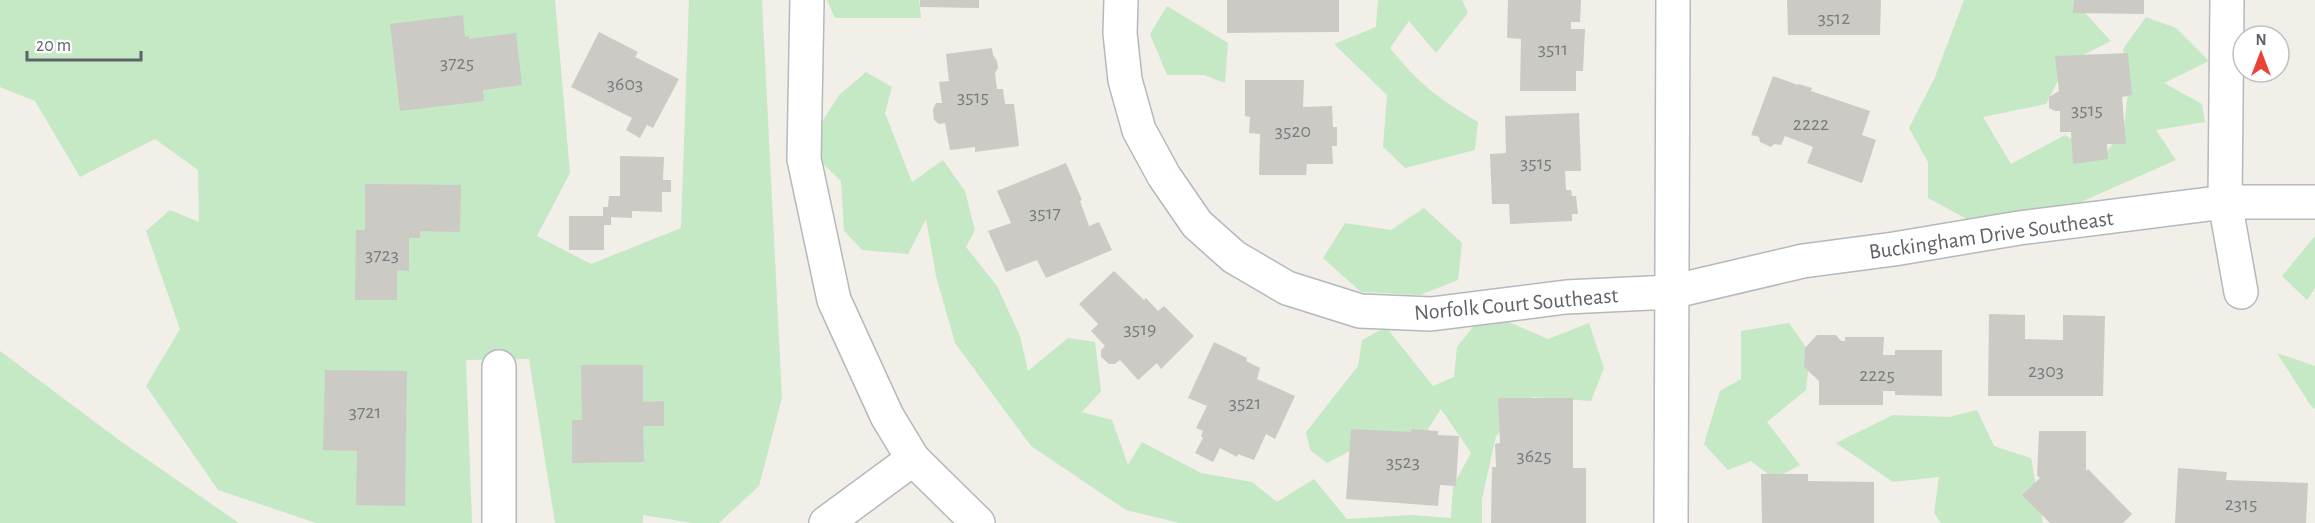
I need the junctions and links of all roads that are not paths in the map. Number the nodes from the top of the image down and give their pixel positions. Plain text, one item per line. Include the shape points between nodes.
1 (807, 0) edge
2 (1120, 0) edge
3 (1673, 0) edge
4 (2228, 0) edge
5 (2225, 202) junction
6 (2315, 202) edge
7 (1671, 292) junction
8 (2241, 292) dead end
9 (499, 367) dead end
10 (913, 459) junction
11 (499, 523) edge
12 (826, 523) edge
13 (978, 523) edge
14 (1671, 523) edge

1 - 10 street via 804,159 834,300 887,416
2 - 7 street, Norfolk Court Southeast via 1125,80 1139,130 1164,176 1197,224 1234,257 1287,288 1360,311 1431,314 1566,297
3 - 7 street
4 - 5 street
5 - 6 street, Buckingham Drive Southeast
5 - 7 street, Buckingham Drive Southeast via 1803,261
5 - 8 street
7 - 14 street
9 - 11 street
10 - 12 street
10 - 13 street

